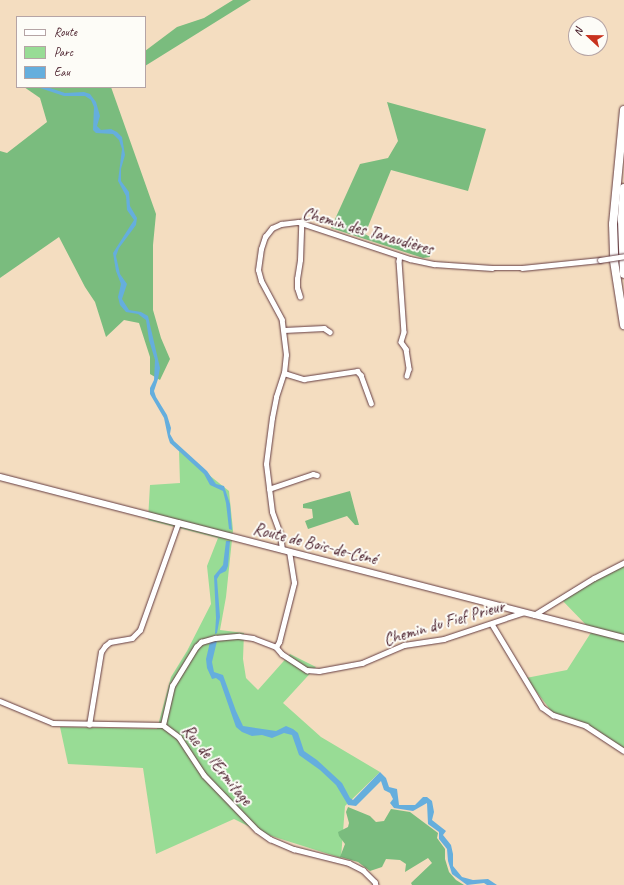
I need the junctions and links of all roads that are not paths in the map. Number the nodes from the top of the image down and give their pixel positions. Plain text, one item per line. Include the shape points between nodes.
1 (624, 110) edge
2 (624, 188) edge
3 (301, 222) junction
4 (400, 256) junction
5 (624, 256) edge
6 (624, 274) edge
7 (300, 297) dead end
8 (624, 325) edge
9 (284, 330) junction
10 (330, 332) dead end
11 (284, 373) junction
12 (407, 376) dead end
13 (371, 403) dead end
14 (317, 475) dead end
15 (0, 477) edge
16 (269, 489) junction
17 (178, 523) junction
18 (286, 551) junction
19 (624, 563) edge
20 (524, 612) junction
21 (534, 615) junction
22 (492, 624) junction
23 (624, 638) edge
24 (276, 647) junction
25 (0, 701) edge
26 (89, 725) junction
27 (163, 725) junction
28 (624, 751) edge
29 (376, 885) edge

1 - 8 highway via 613,224 615,267
2 - 6 highway
3 - 4 street, Chemin des Taraudières
3 - 7 street via 297,279
3 - 9 street, Chemin des Taraudières via 281,224 272,228 265,237 259,256 259,276 280,314
4 - 5 street, Chemin des Taraudières, bridge via 434,264 499,269 532,268
4 - 12 street via 404,332 401,342 406,349 409,369
9 - 10 street via 324,328
9 - 11 street, Chemin des Taraudières
11 - 13 street via 304,379 357,371 361,374
11 - 16 street, Chemin des Taraudières via 276,397 266,464
14 - 16 street via 313,474
15 - 17 street, Route de Bois-de-Céné
16 - 18 street, Chemin des Taraudières via 272,512
17 - 18 street, Route de Bois-de-Céné
17 - 26 street via 140,630 132,638 110,642 101,652
18 - 20 street, Route de Bois-de-Céné
18 - 24 street, Chemin des Taraudières via 294,583
19 - 21 street via 594,578
20 - 21 street, Route de Bois-de-Céné
20 - 22 street, Chemin du Fief Prieur
21 - 23 street, Route de Bois-de-Céné
22 - 24 street, Chemin du Fief Prieur via 444,639 404,645 362,662 318,671 307,670 282,654
22 - 28 street via 542,707 553,715 586,726
24 - 27 street, Chemin du Fief Prieur via 253,638 239,636 202,642 196,647 172,686
25 - 26 street, Rue de l'Ermitage via 54,724
26 - 27 street, Rue de l'Ermitage
27 - 29 street, Rue de l'Ermitage via 179,736 204,775 257,830 270,839 294,849 349,863 364,870

